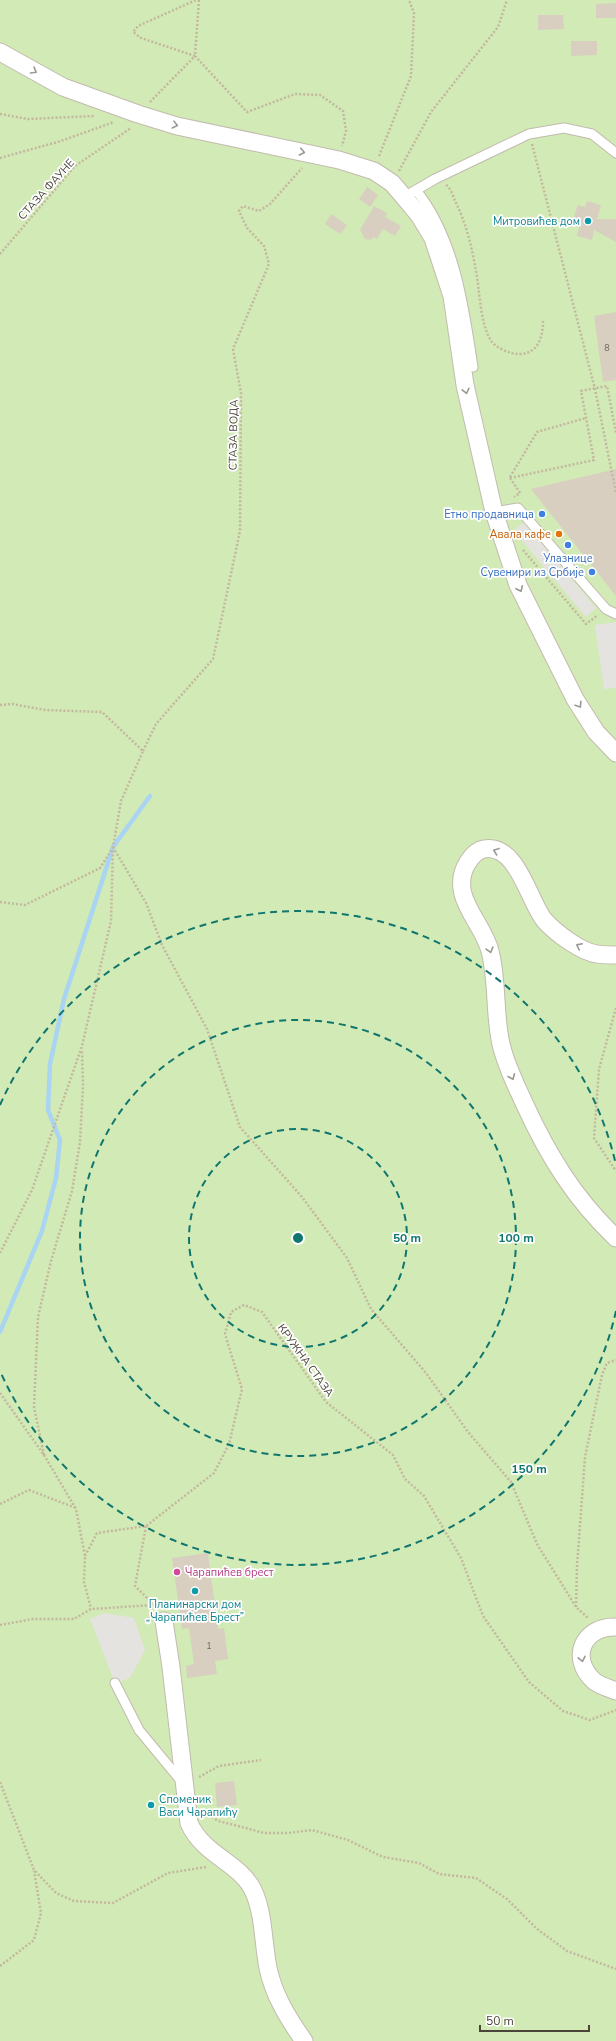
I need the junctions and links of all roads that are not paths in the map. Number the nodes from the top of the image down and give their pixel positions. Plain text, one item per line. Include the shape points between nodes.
1 (0, 52) edge
2 (616, 154) edge
3 (410, 193) junction
4 (473, 367) dead end
5 (494, 512) junction
6 (616, 614) edge
7 (616, 753) edge
8 (616, 955) edge
9 (616, 1238) edge
10 (164, 1621) dead end
11 (616, 1627) edge
12 (115, 1682) dead end
13 (616, 1691) edge
14 (185, 1785) junction
15 (304, 2041) edge

1 -> 3 street via 63,87 138,114 177,126 340,160 374,171
2 - 3 lane via 592,134 564,128 529,134
3 - 4 lane via 430,208 442,235 458,280
3 -> 5 street via 433,238 452,296 465,385
5 - 6 lane via 518,508 606,609
5 -> 7 street via 518,585 575,699 596,732
8 -> 9 street via 596,954 561,937 544,920 515,864 508,856 493,849 484,849 474,854 466,866 461,883 463,896 483,931 490,950 495,975 501,1043 510,1074 540,1138 564,1178 593,1216
10 - 14 street via 172,1667
11 -> 13 street via 600,1628 592,1633 586,1638 580,1653 586,1670 594,1681
12 - 14 lane via 140,1730
14 - 15 street via 189,1822 194,1834 200,1842 245,1879 253,1890 259,1908 268,1969 275,1992 286,2015

